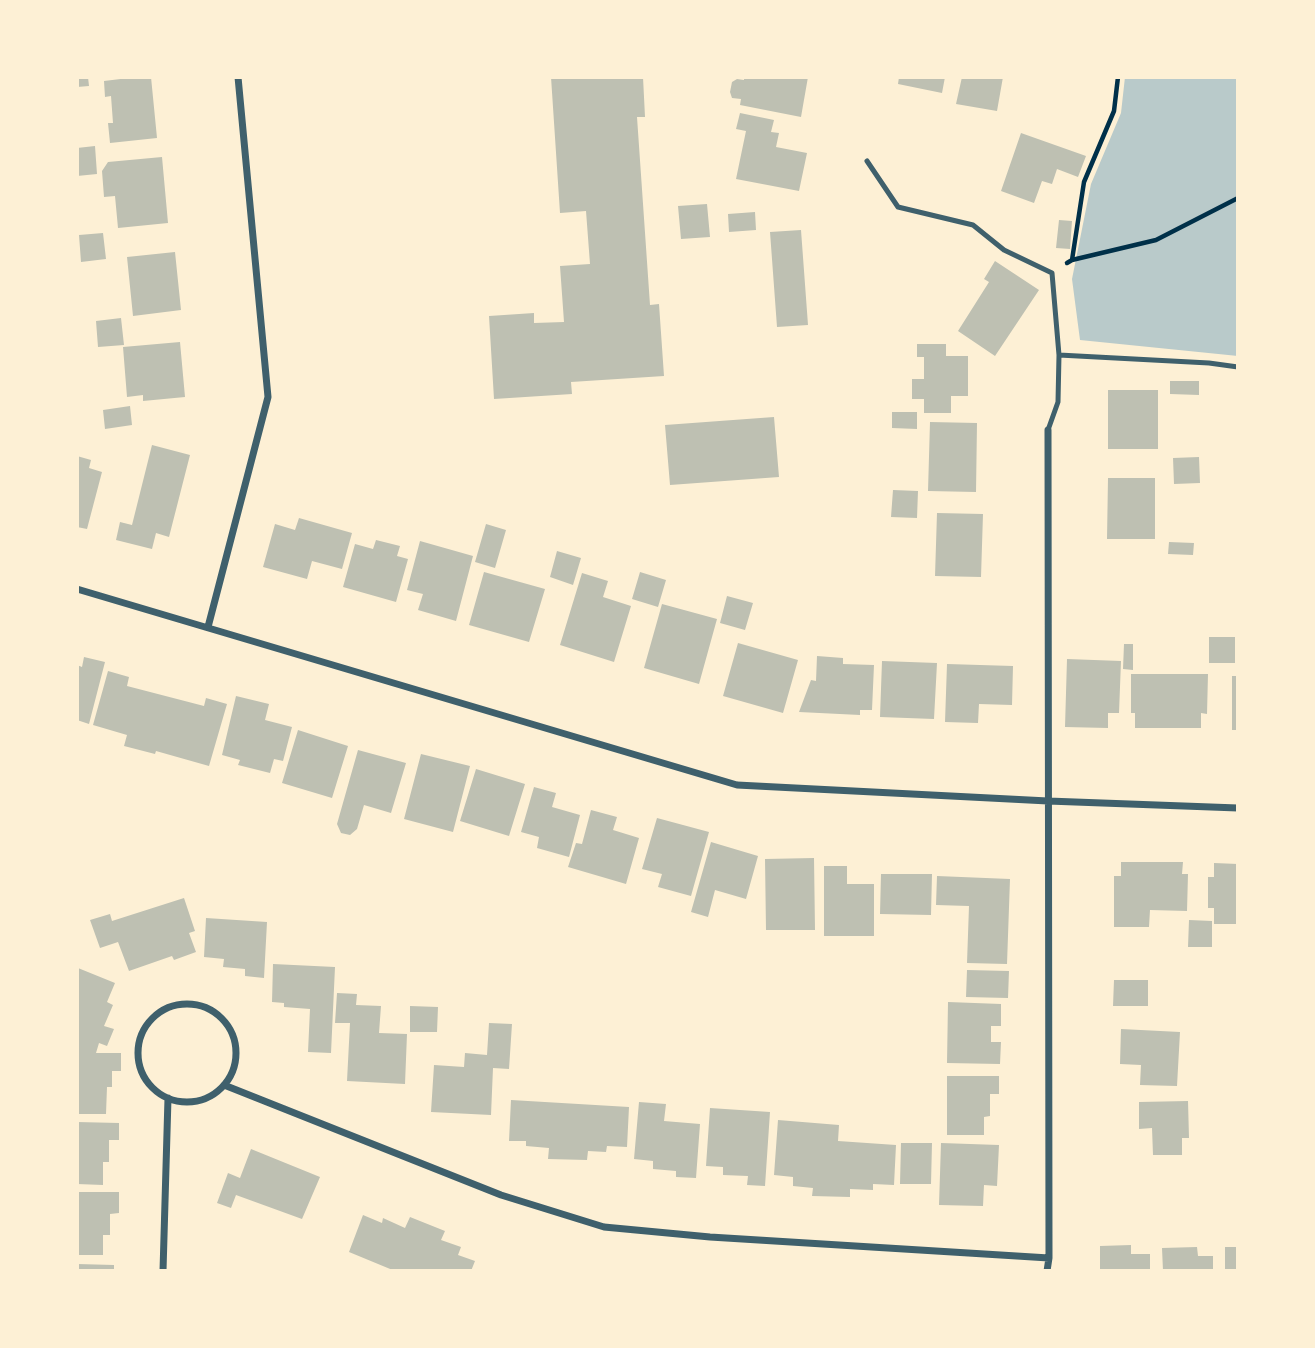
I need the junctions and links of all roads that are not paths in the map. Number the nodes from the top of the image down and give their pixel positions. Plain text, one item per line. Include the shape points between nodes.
1 (238, 77) edge
2 (867, 161) dead end
3 (1059, 355) junction
4 (1238, 367) edge
5 (1048, 430) joint
6 (77, 589) edge
7 (208, 627) junction
8 (1048, 801) junction
9 (1238, 808) edge
10 (224, 1085) junction
11 (168, 1098) junction
12 (1049, 1258) junction
13 (163, 1271) edge
14 (1047, 1271) edge

1 - 7 street via 268,397
2 - 3 lane via 898,207 973,225 1004,250 1052,273
3 - 4 lane
3 - 5 lane via 1058,402
5 - 8 street
6 - 7 street
7 - 8 street via 737,785
8 - 9 street
8 - 12 street
10 - 11 street via 201,1100
10 - 11 street via 235,1061 233,1035 210,1009 182,1004 151,1018 139,1042 141,1069 149,1084
10 - 12 street via 501,1195 604,1227
11 - 13 street
12 - 14 street

